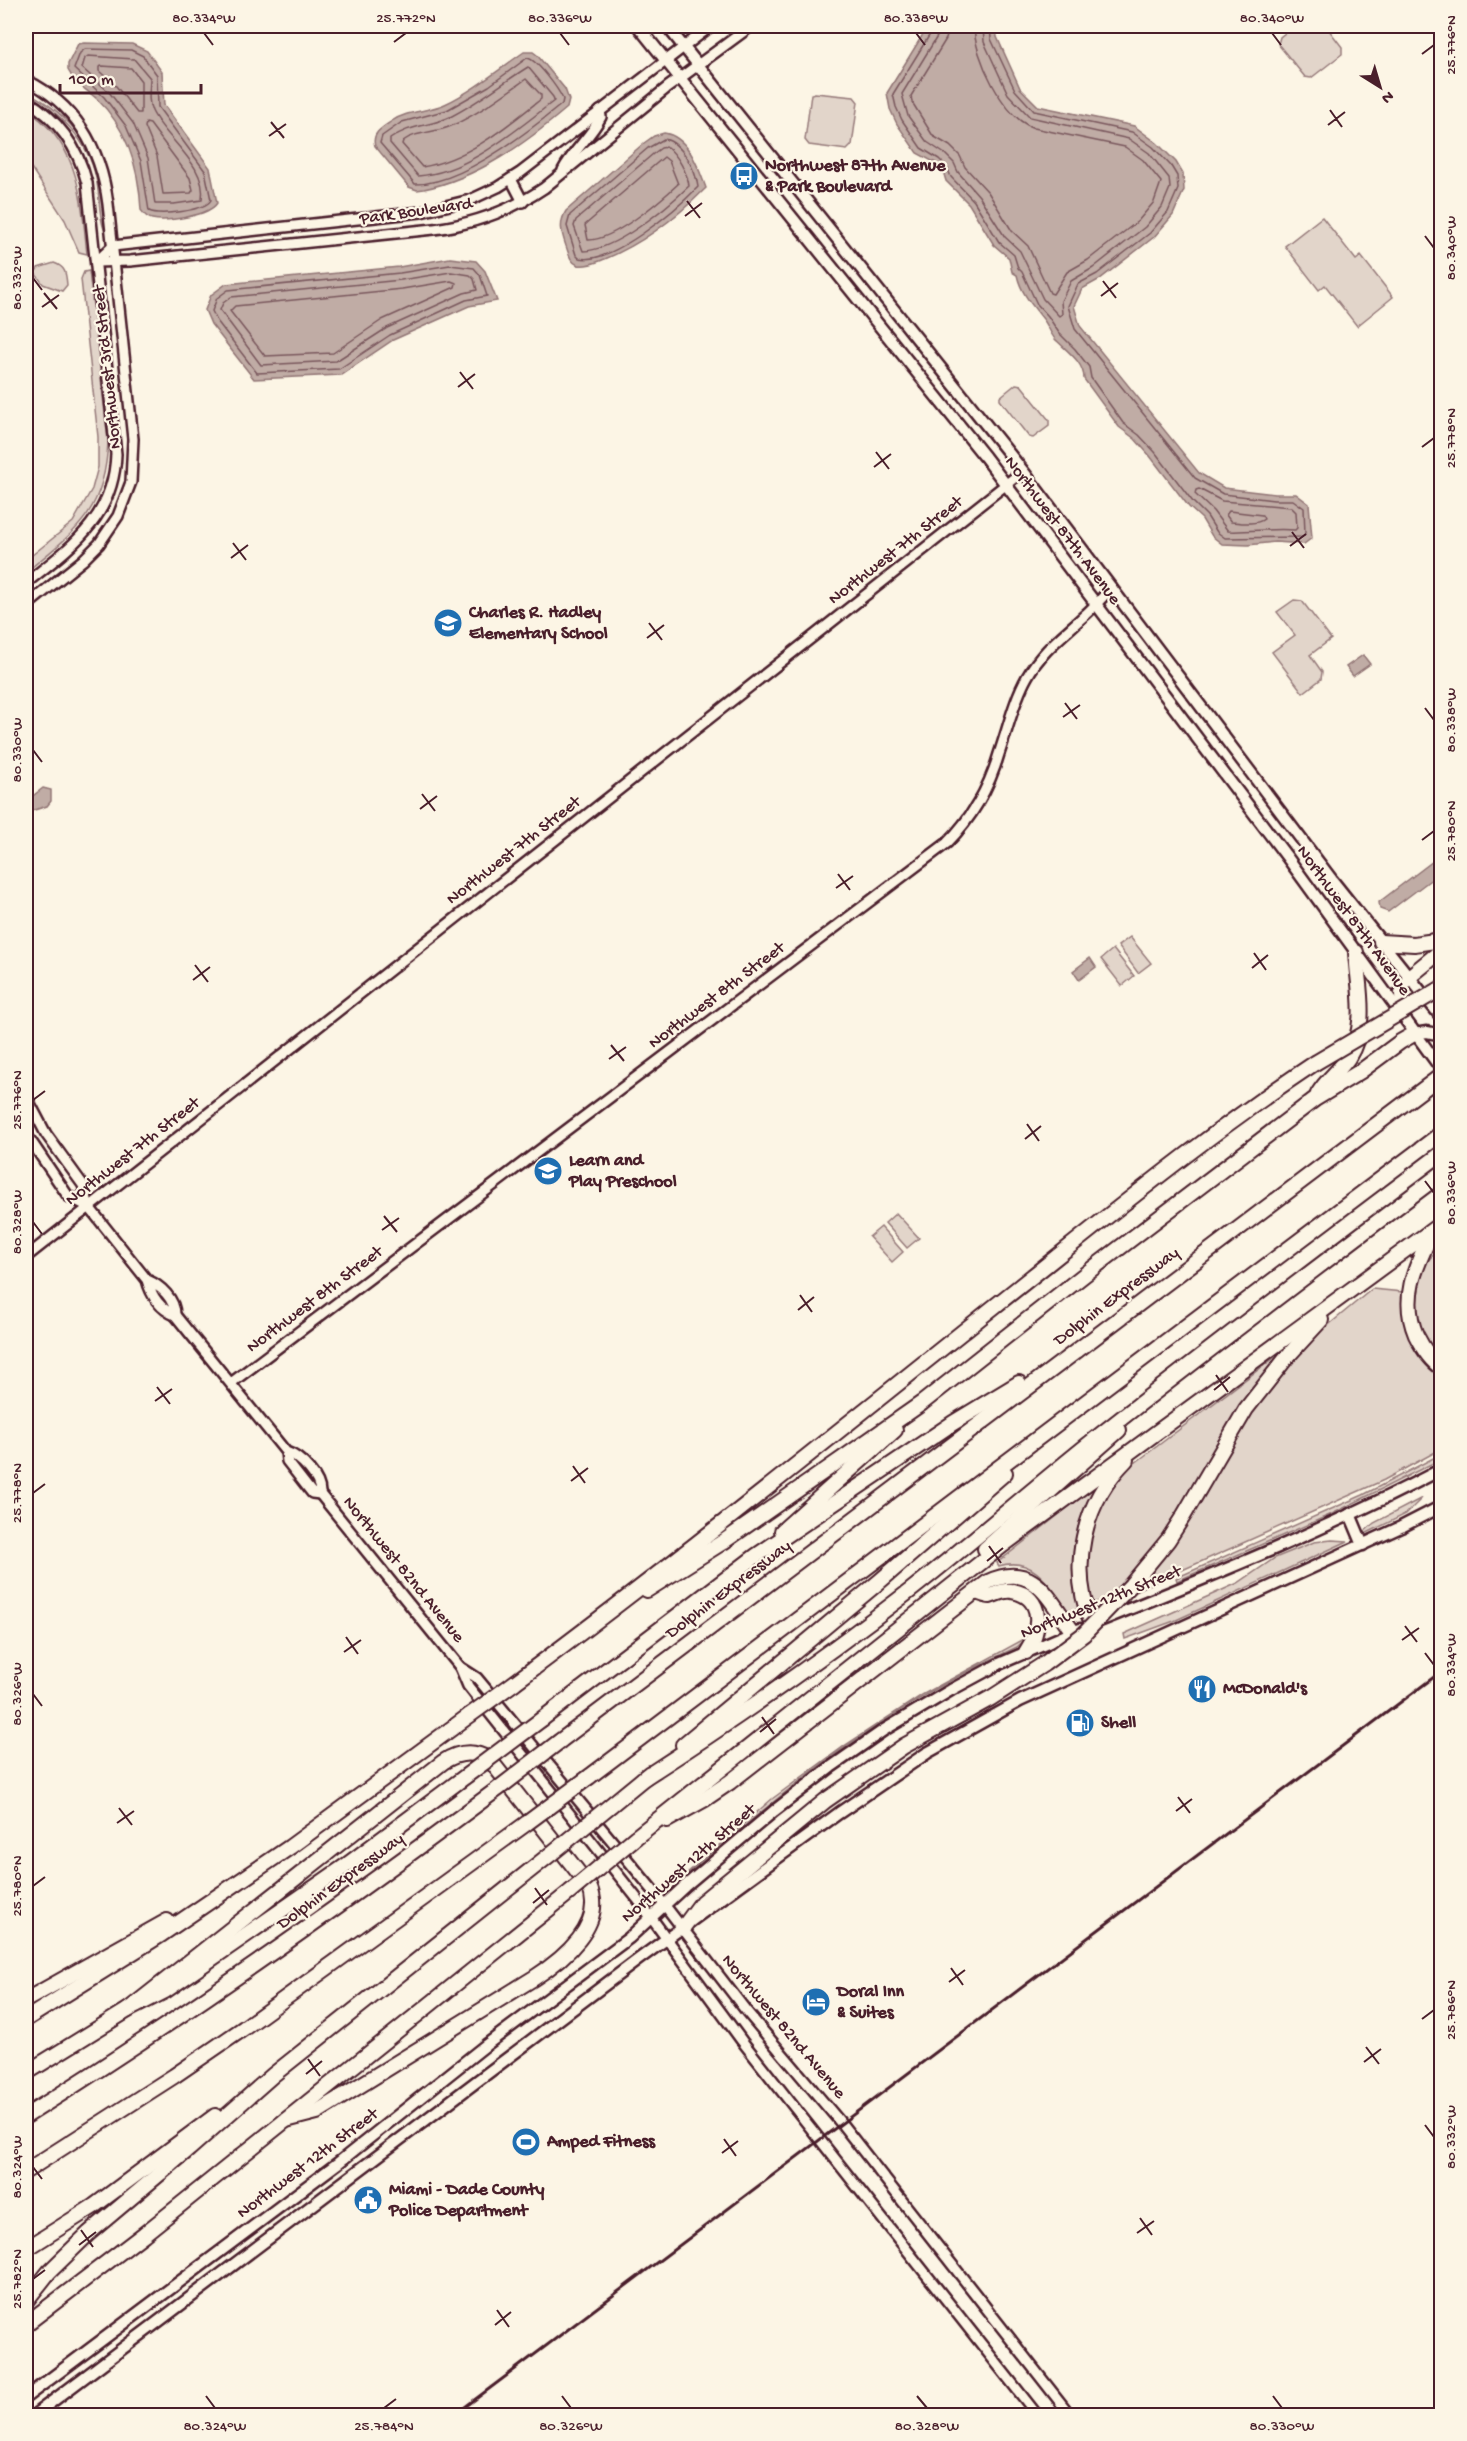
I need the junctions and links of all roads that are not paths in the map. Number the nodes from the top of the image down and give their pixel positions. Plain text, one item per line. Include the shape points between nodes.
1 (638, 26) edge
2 (667, 26) edge
3 (711, 26) edge
4 (751, 26) edge
5 (684, 46) junction
6 (666, 60) junction
7 (699, 65) junction
8 (681, 78) junction
9 (26, 80) edge
10 (26, 100) edge
11 (600, 111) junction
12 (560, 175) junction
13 (512, 179) junction
14 (797, 188) junction
15 (523, 202) junction
16 (780, 202) junction
17 (328, 222) junction
18 (330, 240) junction
19 (113, 246) junction
20 (96, 262) junction
21 (114, 262) junction
22 (1023, 471) junction
23 (1006, 485) junction
24 (26, 583) edge
25 (1112, 588) junction
26 (1096, 604) junction
27 (26, 606) edge
28 (1442, 940) edge
29 (1381, 942) junction
30 (1442, 950) edge
31 (1356, 951) junction
32 (1409, 977) junction
33 (1442, 988) edge
34 (1402, 1017) junction
35 (1442, 1018) edge
36 (1414, 1034) junction
37 (1442, 1035) edge
38 (1442, 1070) edge
39 (1442, 1075) edge
40 (26, 1096) edge
41 (1316, 1099) junction
42 (1442, 1132) edge
43 (26, 1134) edge
44 (1442, 1173) edge
45 (89, 1208) junction
46 (1438, 1226) edge
47 (26, 1257) edge
48 (1342, 1298) junction
49 (1080, 1347) junction
50 (1195, 1360) junction
51 (1442, 1368) edge
52 (231, 1383) junction
53 (1102, 1389) junction
54 (922, 1403) junction
55 (1152, 1435) junction
56 (1442, 1469) edge
57 (1442, 1506) edge
58 (1350, 1514) junction
59 (1363, 1545) junction
60 (756, 1556) junction
61 (946, 1589) junction
62 (976, 1592) junction
63 (599, 1619) junction
64 (1092, 1624) junction
65 (1073, 1632) junction
66 (1026, 1652) junction
67 (460, 1667) junction
68 (644, 1778) junction
69 (636, 1837) junction
70 (222, 1893) junction
71 (664, 1905) junction
72 (651, 1917) junction
73 (682, 1929) junction
74 (668, 1940) junction
75 (26, 2000) edge
76 (128, 2010) junction
77 (26, 2019) edge
78 (26, 2073) edge
79 (273, 2075) junction
80 (26, 2116) edge
81 (286, 2120) junction
82 (26, 2170) edge
83 (26, 2250) edge
84 (26, 2301) edge
85 (26, 2323) edge
86 (26, 2397) edge
87 (33, 2415) edge
88 (1038, 2415) edge
89 (1071, 2415) edge

1 - 6 main road, Northwest 87th Avenue
2 - 5 main road, Northwest 87th Avenue
3 - 5 street, Park Boulevard
4 - 7 street, Park Boulevard
5 - 6 street, Park Boulevard
5 - 7 main road, Northwest 87th Avenue
6 - 8 main road, Northwest 87th Avenue
6 - 11 street, Park Boulevard
7 - 8 street, Park Boulevard
7 - 14 main road, Northwest 87th Avenue
8 - 12 street, Park Boulevard
8 - 16 main road, Northwest 87th Avenue
9 - 19 street, Northwest 3rd Street via 62,104 89,137 105,182
10 - 20 street via 55,123 79,158 87,183
11 - 12 street via 598,124
11 - 13 street, Park Boulevard
12 - 15 street, Park Boulevard
13 - 15 street
13 - 17 street, Park Boulevard via 470,200 437,209
14 - 16 main road
14 - 22 main road, Northwest 87th Avenue
15 - 18 street, Park Boulevard via 455,226
16 - 23 main road, Northwest 87th Avenue
17 - 18 street
17 - 19 street, Park Boulevard
18 - 21 street, Park Boulevard
19 - 20 street
19 - 21 street, Northwest 3rd Street
20 - 21 street, Park Boulevard
20 - 24 street via 116,458 112,482 105,502 81,538
21 - 27 street, Northwest 3rd Street via 133,439 130,484 118,516 99,544
22 - 23 street, Northwest 7th Street
22 - 25 main road, Northwest 87th Avenue
23 - 26 main road, Northwest 87th Avenue
23 - 45 street, Northwest 7th Street
25 - 26 street, Northwest 8th Street
25 - 29 main road, Northwest 87th Avenue
26 - 31 main road, Northwest 87th Avenue
26 - 52 street, Northwest 8th Street via 1055,641 1030,672 983,794 946,843
28 - 29 highway via 1414,944
29 - 32 main road, Northwest 87th Avenue
30 - 32 highway
31 - 34 main road, Northwest 87th Avenue
31 - 41 highway via 1361,1002 1358,1036 1347,1059
32 - 34 main road via 1400,993
32 - 35 main road, Northwest 87th Avenue
33 - 63 highway, bridge via 1315,1063 1231,1120
34 - 36 main road, Northwest 87th Avenue
36 - 37 main road
36 - 38 main road, Northwest 87th Avenue
36 - 41 highway
39 - 49 highway, Dolphin Expressway
40 - 45 street, Northwest 82nd Avenue via 46,1134 82,1185
41 - 54 highway
42 - 53 highway
43 - 45 street, Northwest 82nd Avenue via 68,1196
44 - 50 highway
45 - 47 street, Northwest 7th Street
45 - 52 street, Northwest 82nd Avenue via 147,1280 167,1312 175,1315
46 - 48 highway
46 - 51 highway via 1417,1264 1408,1298 1419,1341
48 - 55 highway
48 - 73 highway, bridge via 1287,1357 1246,1409 1185,1515 1131,1586 1084,1634 1044,1664 904,1746 833,1796 702,1902
49 - 60 highway via 953,1423
49 - 80 highway, Dolphin Expressway, bridge via 499,1788 256,1965
50 - 61 highway
50 - 68 highway via 838,1646
52 - 67 street, Northwest 82nd Avenue via 286,1452 287,1461 312,1493 321,1494
53 - 68 highway
53 - 82 highway, bridge via 589,1777 244,2028
54 - 60 highway
54 - 63 highway via 723,1542
55 - 61 highway
55 - 64 highway via 1102,1490 1089,1517 1081,1567 1086,1610
56 - 58 main road, Northwest 12th Street
57 - 59 main road, Northwest 12th Street
58 - 59 main road
58 - 64 main road, Northwest 12th Street via 1267,1553
59 - 73 main road, Northwest 12th Street via 1020,1701 963,1732 882,1782
60 - 76 highway, bridge via 250,1935 165,1991
61 - 69 highway
62 - 65 highway via 1002,1576 1020,1575 1041,1588
62 - 66 highway via 989,1596 1011,1590 1025,1596 1037,1617 1038,1629
62 - 69 highway via 730,1782
63 - 70 highway, bridge via 339,1812
64 - 65 main road, Northwest 12th Street
65 - 66 main road, Northwest 12th Street
66 - 71 main road, Northwest 12th Street via 918,1709 831,1767
67 - 71 street, Northwest 82nd Avenue via 477,1678
67 - 72 street, Northwest 82nd Avenue via 468,1686
68 - 79 highway, bridge
69 - 81 highway, bridge
70 - 75 highway
70 - 77 highway
71 - 72 main road, Northwest 12th Street
71 - 73 street, Northwest 82nd Avenue
72 - 74 street, Northwest 82nd Avenue
72 - 86 main road, Northwest 12th Street via 338,2163
73 - 74 main road, Northwest 12th Street
73 - 89 street, Northwest 82nd Avenue
74 - 87 main road, Northwest 12th Street
74 - 88 street, Northwest 82nd Avenue via 734,2030
76 - 78 highway
76 - 81 highway via 443,1762 467,1753 481,1754 490,1760 589,1886 592,1906 584,1932 562,1958 534,1978 317,2112
79 - 83 highway via 94,2206
79 - 84 highway via 89,2233
81 - 85 highway via 144,2235

